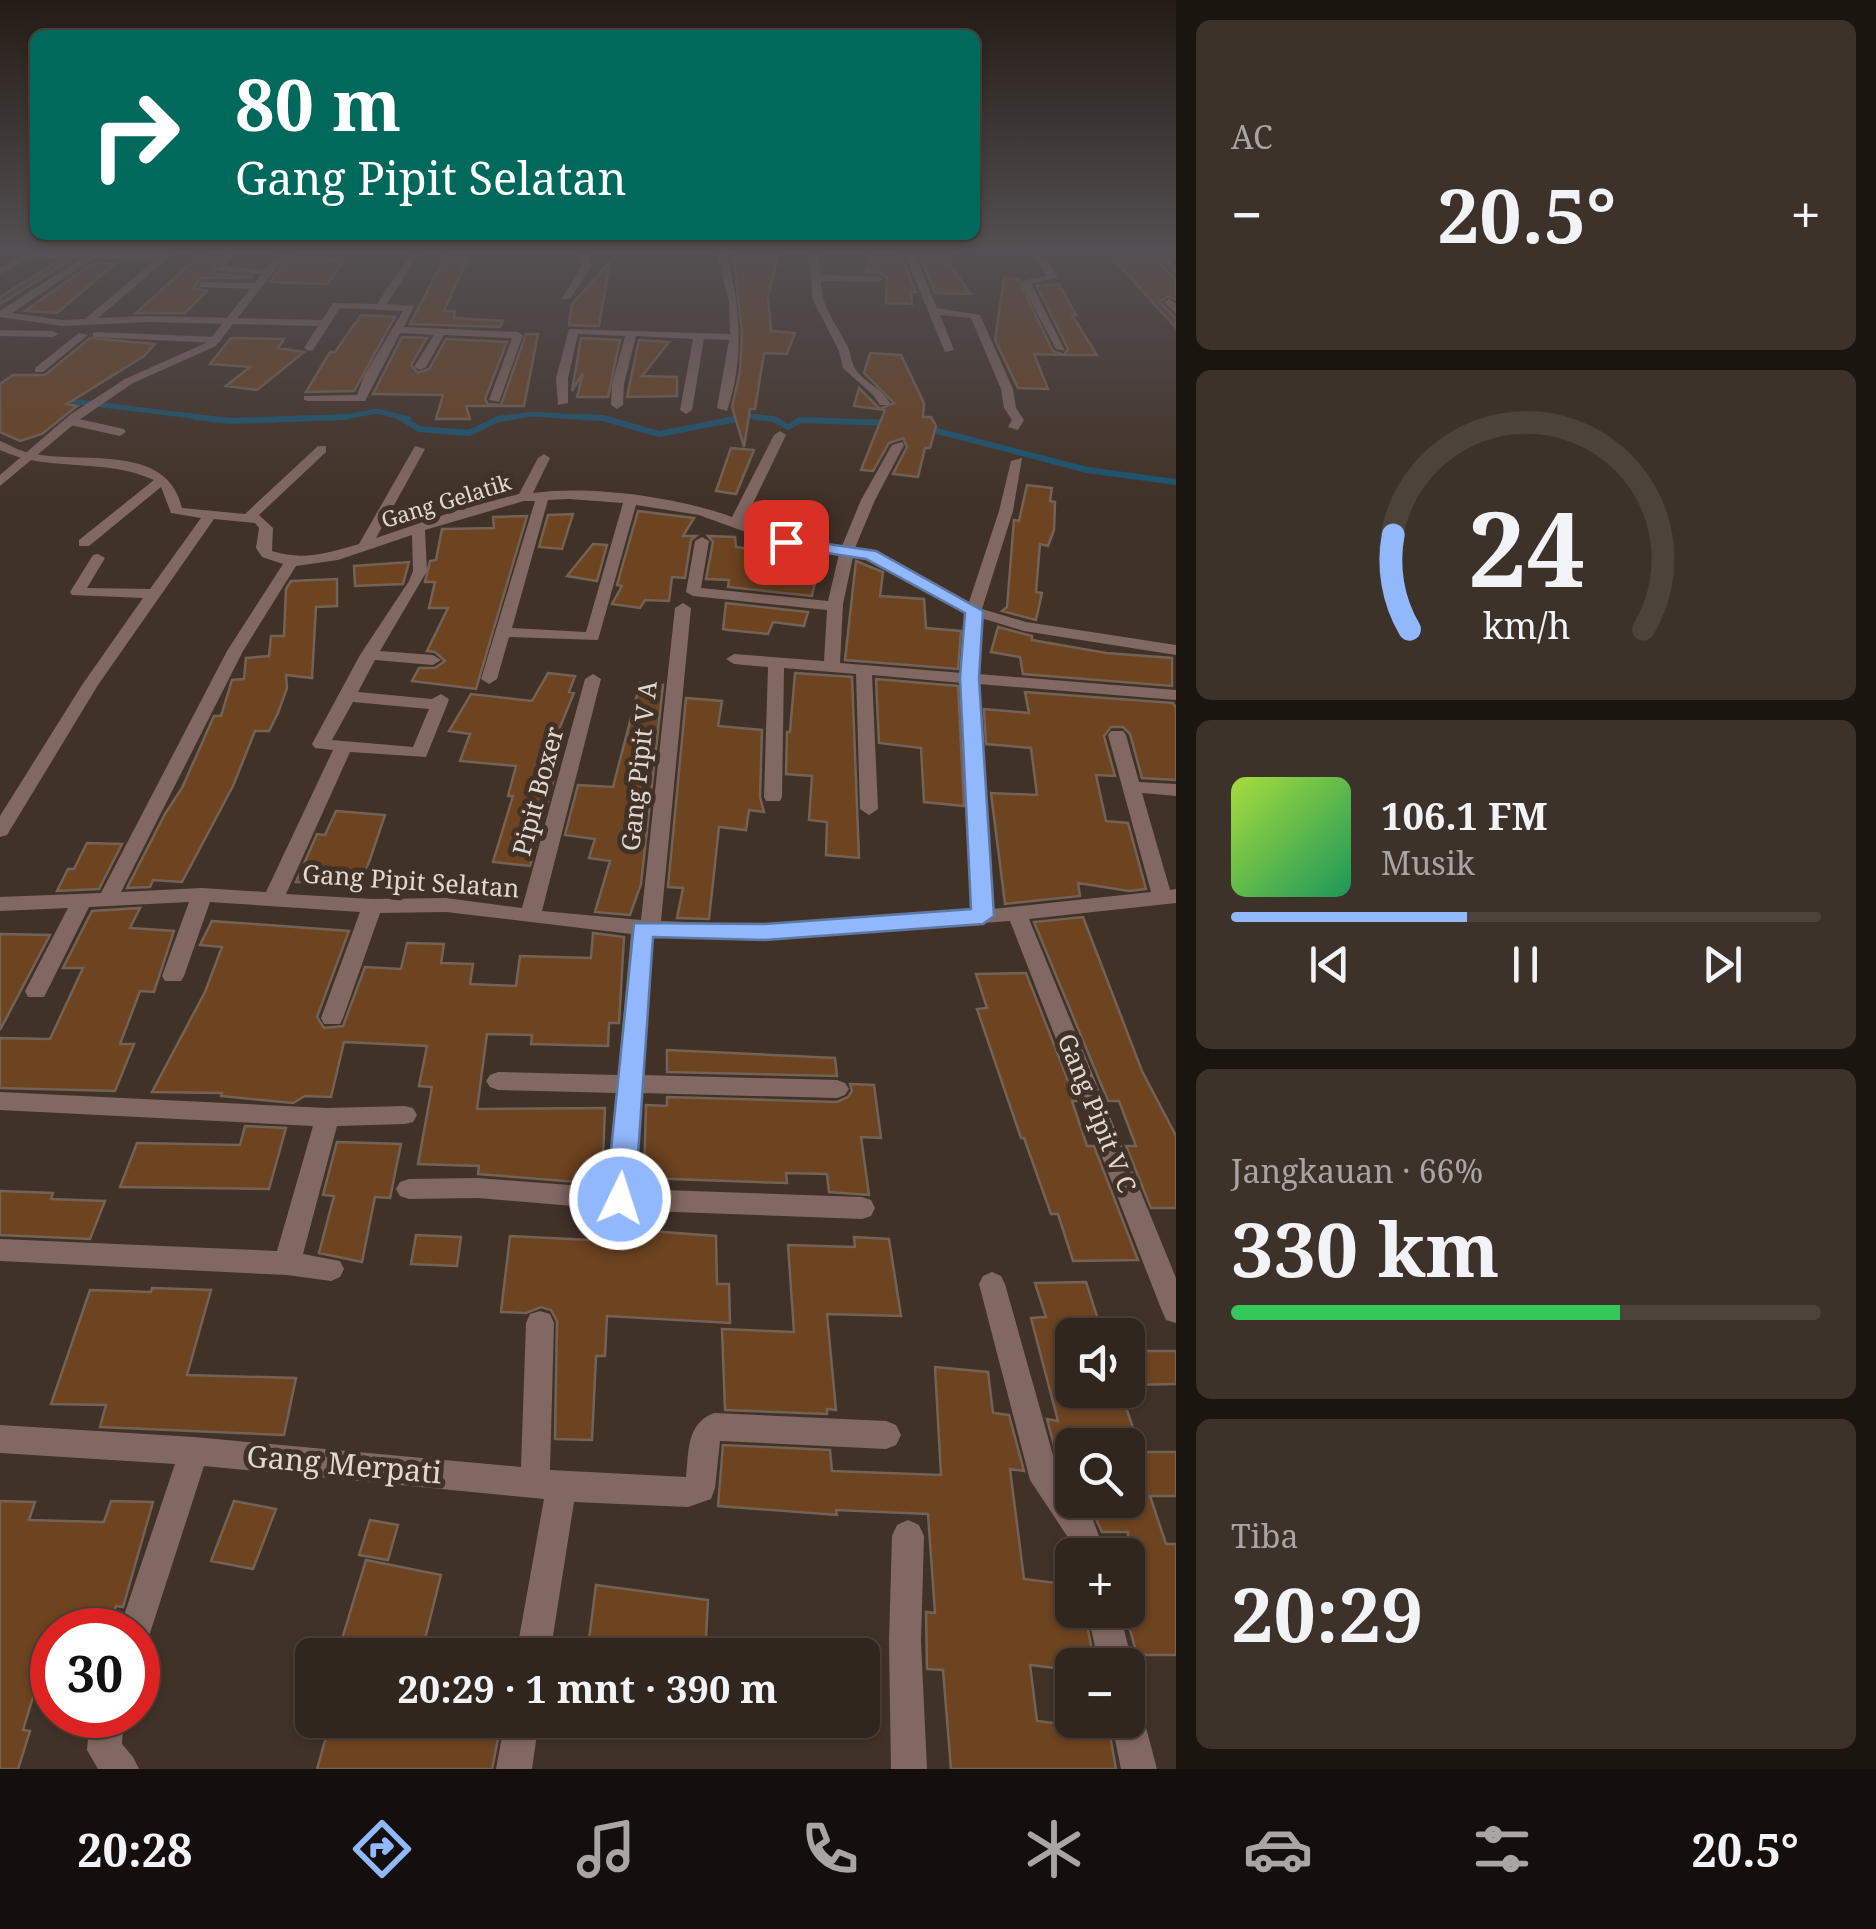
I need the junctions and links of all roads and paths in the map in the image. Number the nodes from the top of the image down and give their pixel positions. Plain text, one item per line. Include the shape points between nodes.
1 (699, 335) edge
2 (78, 336) edge
3 (164, 336) edge
4 (221, 336) edge
5 (317, 336) edge
6 (396, 336) edge
7 (438, 336) edge
8 (518, 336) edge
9 (570, 336) edge
10 (631, 336) edge
11 (719, 336) edge
12 (735, 336) joint
13 (834, 336) edge
14 (943, 336) edge
15 (984, 336) edge
16 (1054, 336) edge
17 (217, 340) junction
18 (310, 348) dead end
19 (1061, 349) dead end
20 (949, 350) dead end
21 (420, 368) dead end
22 (39, 370) dead end
23 (308, 398) dead end
24 (495, 400) dead end
25 (562, 403) dead end
26 (884, 403) dead end
27 (617, 404) dead end
28 (723, 408) dead end
29 (686, 410) dead end
30 (70, 422) junction
31 (1014, 428) dead end
32 (120, 432) dead end
33 (780, 435) dead end
34 (0, 445) edge
35 (898, 445) dead end
36 (322, 449) dead end
37 (419, 450) dead end
38 (28, 457) junction
39 (544, 458) dead end
40 (1017, 462) dead end
41 (162, 480) junction
42 (0, 482) edge
43 (543, 495) junction
44 (524, 497) junction
45 (631, 500) junction
46 (209, 516) junction
47 (249, 517) junction
48 (735, 526) junction
49 (419, 531) junction
50 (84, 542) dead end
51 (702, 542) dead end
52 (364, 547) junction
53 (844, 551) junction
54 (98, 558) dead end
55 (291, 562) junction
56 (154, 594) junction
57 (834, 606) junction
58 (683, 608) dead end
59 (974, 611) junction
60 (504, 632) junction
61 (1176, 650) edge
62 (368, 654) junction
63 (433, 660) dead end
64 (734, 660) dead end
65 (776, 662) junction
66 (832, 668) junction
67 (864, 670) junction
68 (594, 678) dead end
69 (970, 678) junction
70 (490, 679) dead end
71 (1176, 695) edge
72 (346, 696) junction
73 (1117, 735) dead end
74 (343, 747) junction
75 (1130, 788) junction
76 (1176, 790) edge
77 (773, 797) dead end
78 (869, 809) dead end
79 (0, 831) edge
80 (202, 895) junction
81 (1169, 897) edge
82 (108, 898) junction
83 (273, 898) junction
84 (83, 899) junction
85 (0, 904) edge
86 (372, 906) junction
87 (1017, 914) junction
88 (530, 916) junction
89 (983, 916) junction
90 (646, 929) junction
91 (174, 976) dead end
92 (36, 991) dead end
93 (332, 1018) dead end
94 (498, 1080) dead end
95 (630, 1081) junction
96 (837, 1089) dead end
97 (0, 1101) edge
98 (405, 1116) dead end
99 (328, 1117) junction
100 (409, 1188) dead end
101 (620, 1199) junction
102 (862, 1208) dead end
103 (0, 1250) edge
104 (287, 1262) junction
105 (332, 1269) dead end
106 (992, 1284) dead end
107 (1176, 1312) edge
108 (540, 1323) dead end
109 (886, 1435) dead end
110 (0, 1439) edge
111 (194, 1451) junction
112 (548, 1484) junction
113 (908, 1536) dead end
114 (1084, 1538) edge
115 (143, 1608) edge
116 (534, 1638) edge
117 (105, 1738) edge
118 (519, 1738) edge
119 (1133, 1738) edge
120 (120, 1769) edge
121 (514, 1769) edge
122 (909, 1769) edge
123 (1140, 1769) edge

1 - 29 street
2 - 22 street
3 - 17 street
4 - 17 street
5 - 18 street
6 - 23 street via 362,399
7 - 21 street
8 - 24 street
9 - 25 street
10 - 27 street
11 - 12 street
12 - 28 street
13 - 26 street via 849,369
14 - 20 street
15 - 31 street via 1018,420
16 - 19 street
17 - 30 street via 146,372
30 - 32 street
30 - 38 street
33 - 48 street
34 - 38 street
35 - 53 street
36 - 47 street
37 - 52 street
38 - 41 street via 104,461
38 - 42 street
39 - 44 street
40 - 59 street
41 - 46 street via 176,510
41 - 50 street
43 - 44 street, Gang Gelatik
43 - 45 street, Gang Gelatik
43 - 60 street
44 - 49 street, Gang Gelatik
45 - 48 street, Gang Gelatik via 702,510
45 - 60 street via 598,637
46 - 47 street
46 - 56 street
47 - 55 street via 263,522 267,554
48 - 53 street, Gang Gelatik
49 - 52 street, Gang Gelatik
49 - 62 street via 420,571
51 - 57 street via 693,592
52 - 55 street, Gang Gelatik
53 - 57 street
53 - 59 street, Gang Gelatik via 878,558
54 - 56 street via 78,592
55 - 82 street via 235,651
56 - 79 street
57 - 66 street
58 - 90 street, Gang Pipit V A
59 - 61 street, Gang Gelatik via 1059,634
59 - 69 street
60 - 70 street
62 - 63 street
62 - 72 street
64 - 65 street
65 - 66 street
65 - 77 street
66 - 67 street
67 - 69 street
67 - 78 street
68 - 88 street, Pipit Boxer
69 - 71 street
69 - 89 street
72 - 74 street via 321,742
72 - 74 street via 440,702 420,753
73 - 75 street
74 - 83 street
75 - 76 street
75 - 81 street
80 - 82 street, Gang Pipit Selatan
80 - 83 street, Gang Pipit Selatan
80 - 91 street
81 - 87 street, Gang Pipit Selatan
82 - 84 street, Gang Pipit Selatan
83 - 86 street, Gang Pipit Selatan
84 - 85 street, Gang Pipit Selatan
84 - 92 street
86 - 88 street, Gang Pipit Selatan
86 - 93 street
87 - 89 street, Gang Pipit Selatan
87 - 107 street, Gang Pipit V C
88 - 90 street, Gang Pipit Selatan
89 - 90 street, Gang Pipit Selatan via 765,932
90 - 95 street, Gang Pipit V A
94 - 95 street
95 - 96 street
95 - 101 street, Gang Pipit V A
97 - 99 street
98 - 99 street
99 - 104 street
100 - 101 street
101 - 102 street
103 - 104 street
104 - 105 street
106 - 114 street via 1045,1480
108 - 112 street
109 - 112 street, Gang Merpati via 714,1427 705,1438 700,1488
110 - 111 street, Gang Merpati
111 - 112 street, Gang Merpati
111 - 115 street
112 - 116 street
113 - 122 street
117 - 120 street via 104,1750
118 - 121 street
119 - 123 street

